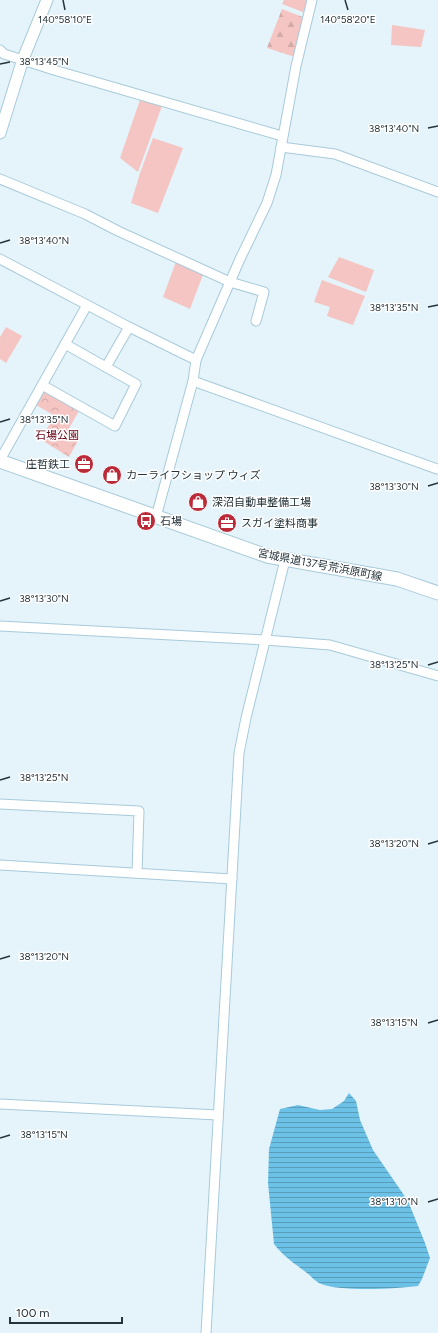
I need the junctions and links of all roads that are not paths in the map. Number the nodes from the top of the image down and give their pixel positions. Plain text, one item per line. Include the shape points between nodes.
1 (46, 0) edge
2 (312, 0) edge
3 (0, 50) edge
4 (23, 59) junction
5 (0, 134) edge
6 (282, 136) junction
7 (281, 147) junction
8 (0, 179) edge
9 (438, 192) edge
10 (0, 259) edge
11 (230, 282) junction
12 (87, 306) junction
13 (256, 320) dead end
14 (129, 328) junction
15 (65, 344) junction
16 (196, 360) junction
17 (106, 367) junction
18 (193, 381) junction
19 (42, 385) junction
20 (0, 460) edge
21 (437, 469) edge
22 (156, 517) junction
23 (285, 560) junction
24 (438, 593) edge
25 (0, 626) edge
26 (265, 640) junction
27 (438, 676) edge
28 (0, 804) edge
29 (0, 865) edge
30 (137, 873) junction
31 (232, 879) junction
32 (0, 1104) edge
33 (218, 1115) junction
34 (206, 1333) edge

1 - 4 street
2 - 6 street
3 - 4 street via 4,54
4 - 5 street
4 - 6 street
6 - 7 street
7 - 9 street via 335,154
7 - 11 street via 267,203
8 - 11 street via 85,214
10 - 12 street
11 - 13 street via 264,292
11 - 16 street
12 - 14 street
12 - 15 street
14 - 16 street
14 - 17 street
15 - 17 street
15 - 19 street
16 - 18 street
17 - 19 street via 136,384 115,426
18 - 21 street
18 - 22 street
19 - 20 street
20 - 22 main road, 宮城県道137号荒浜原町線
22 - 23 main road, 宮城県道137号荒浜原町線
23 - 24 main road, 宮城県道137号荒浜原町線 via 397,579
23 - 26 street
25 - 26 street
26 - 27 street via 330,646
26 - 31 street via 239,753
28 - 30 street via 139,812
29 - 30 street
30 - 31 street
31 - 33 street
32 - 33 street
33 - 34 street

